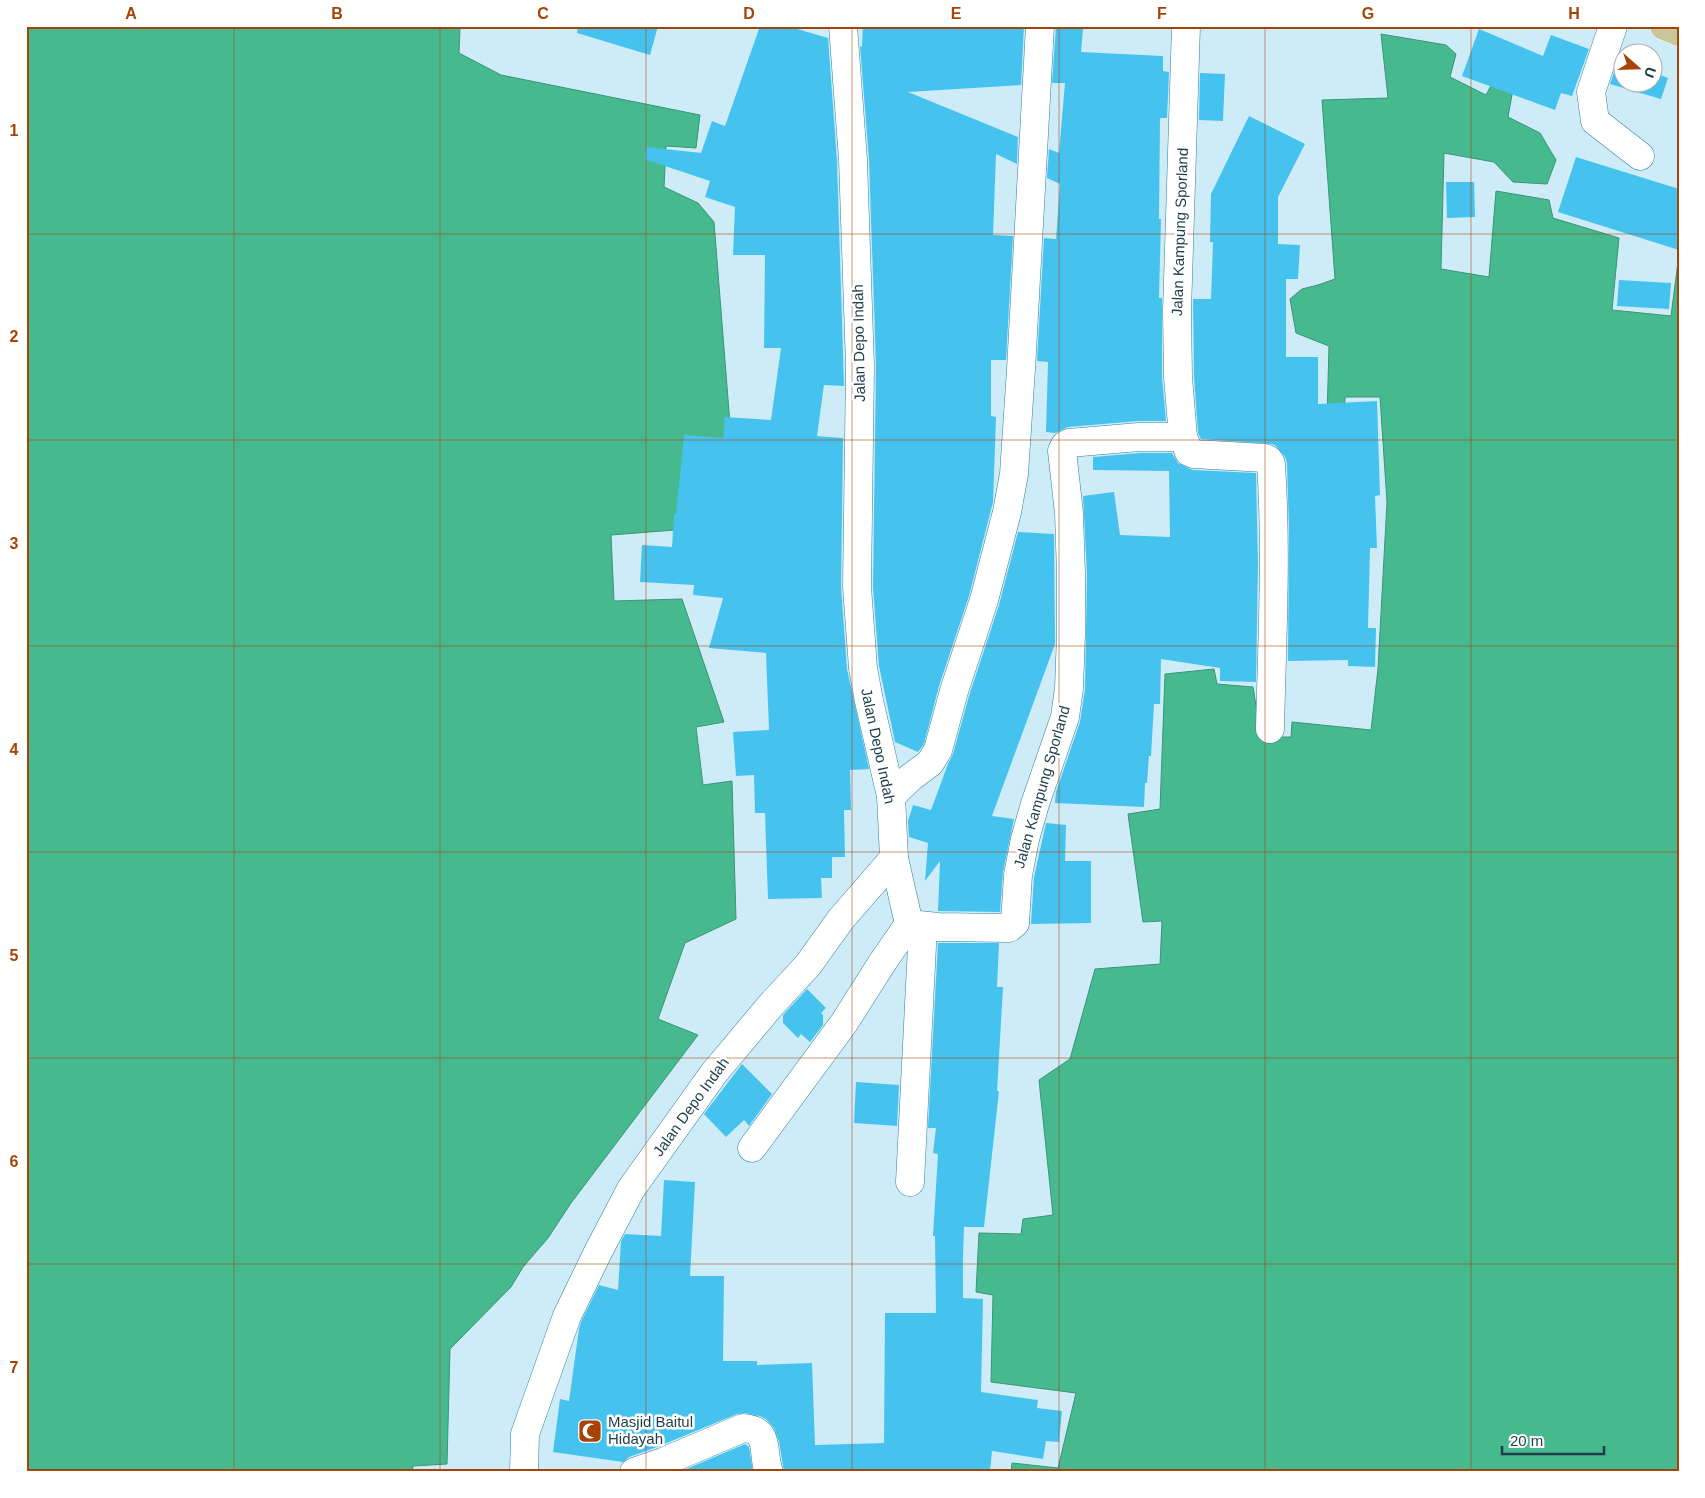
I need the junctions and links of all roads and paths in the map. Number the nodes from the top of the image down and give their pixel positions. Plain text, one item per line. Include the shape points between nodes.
1 (844, 26) edge
2 (1040, 26) edge
3 (1186, 26) edge
4 (1613, 26) edge
5 (1664, 26) edge
6 (1679, 32) edge
7 (1640, 156) dead end
8 (1183, 438) junction
9 (1270, 729) dead end
10 (891, 796) junction
11 (894, 858) junction
12 (916, 925) junction
13 (752, 1148) dead end
14 (910, 1182) dead end
15 (524, 1472) edge
16 (634, 1472) edge
17 (769, 1472) edge

1 - 10 street, Jalan Depo Indah via 853,160 860,366 857,587 865,683
2 - 10 street via 1021,378 1014,474 1007,512 938,750 930,763
3 - 8 street, Jalan Kampung Sporland via 1177,311
4 - 7 street via 1591,92 1595,121
5 - 6 main road
8 - 9 street via 1189,452 1194,454 1265,458 1271,464 1274,566
8 - 12 street, Jalan Kampung Sporland via 1139,437 1069,443 1062,450 1071,574 1069,688 1065,717 1025,838 1018,874 1015,923 1009,928
10 - 11 street, Jalan Depo Indah
11 - 12 street
11 - 15 street, Jalan Depo Indah via 714,1073 631,1189 567,1316 524,1434
12 - 13 street via 882,963 844,1023
12 - 14 street
16 - 17 street via 744,1428 754,1429 762,1436

